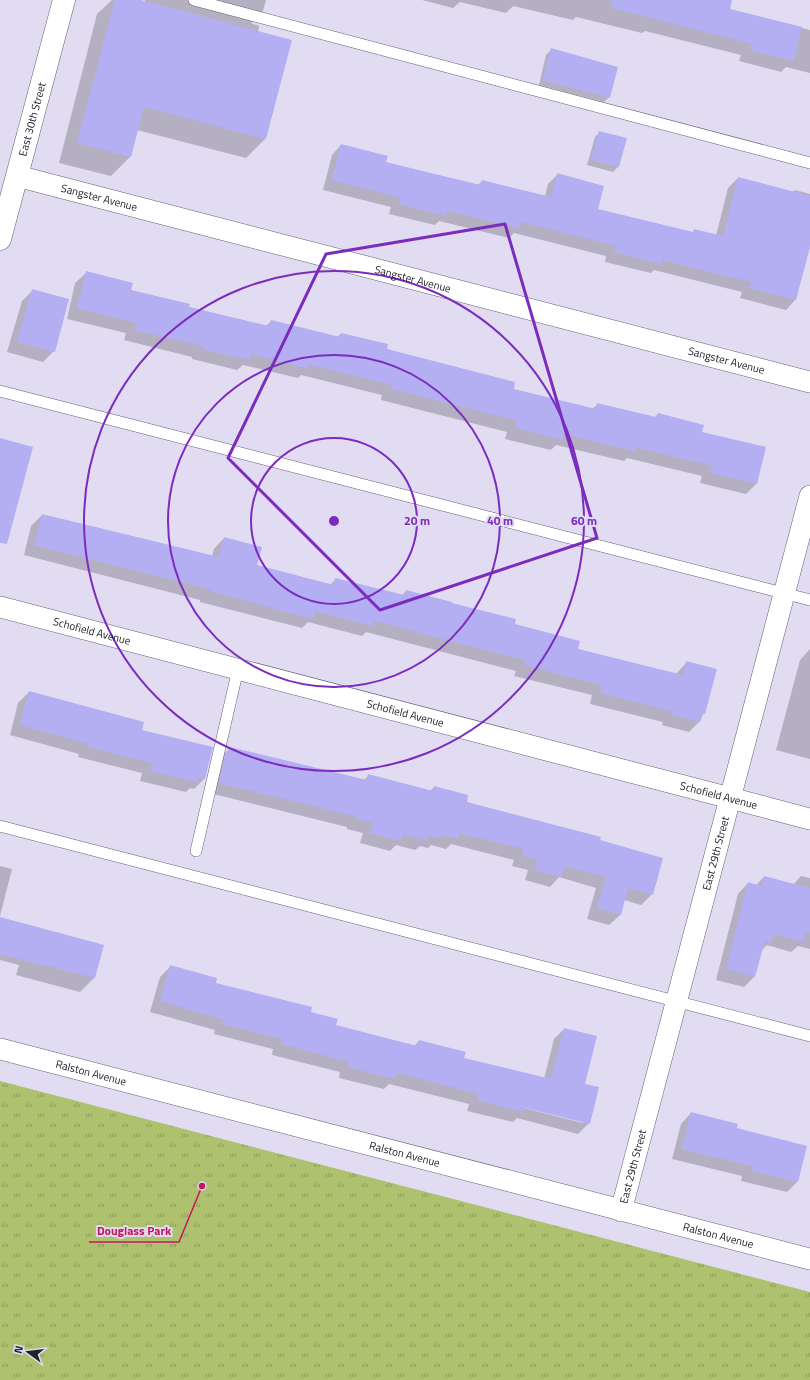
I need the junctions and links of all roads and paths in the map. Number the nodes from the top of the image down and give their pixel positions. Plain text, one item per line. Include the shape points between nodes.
1 (64, 0) edge
2 (194, 0) edge
3 (810, 163) edge
4 (17, 176) junction
5 (0, 239) edge
6 (810, 382) edge
7 (0, 391) edge
8 (810, 496) edge
9 (784, 593) junction
10 (810, 600) edge
11 (0, 607) edge
12 (238, 670) junction
13 (730, 798) junction
14 (810, 819) edge
15 (0, 826) edge
16 (196, 851) dead end
17 (676, 1001) junction
18 (810, 1036) edge
19 (0, 1049) edge
20 (621, 1211) junction
21 (810, 1259) edge

1 - 4 main road, East 30th Street
2 - 3 lane
4 - 5 main road, East 30th Street
4 - 6 street, Sangster Avenue
7 - 9 lane
8 - 9 street, East 29th Street
9 - 10 lane
9 - 13 street, East 29th Street
11 - 12 street, Schofield Avenue
12 - 13 street, Schofield Avenue
12 - 16 lane
13 - 14 street, Schofield Avenue
13 - 17 street, East 29th Street
15 - 17 lane
17 - 18 lane
17 - 20 street, East 29th Street
19 - 20 street, Ralston Avenue
20 - 21 street, Ralston Avenue

